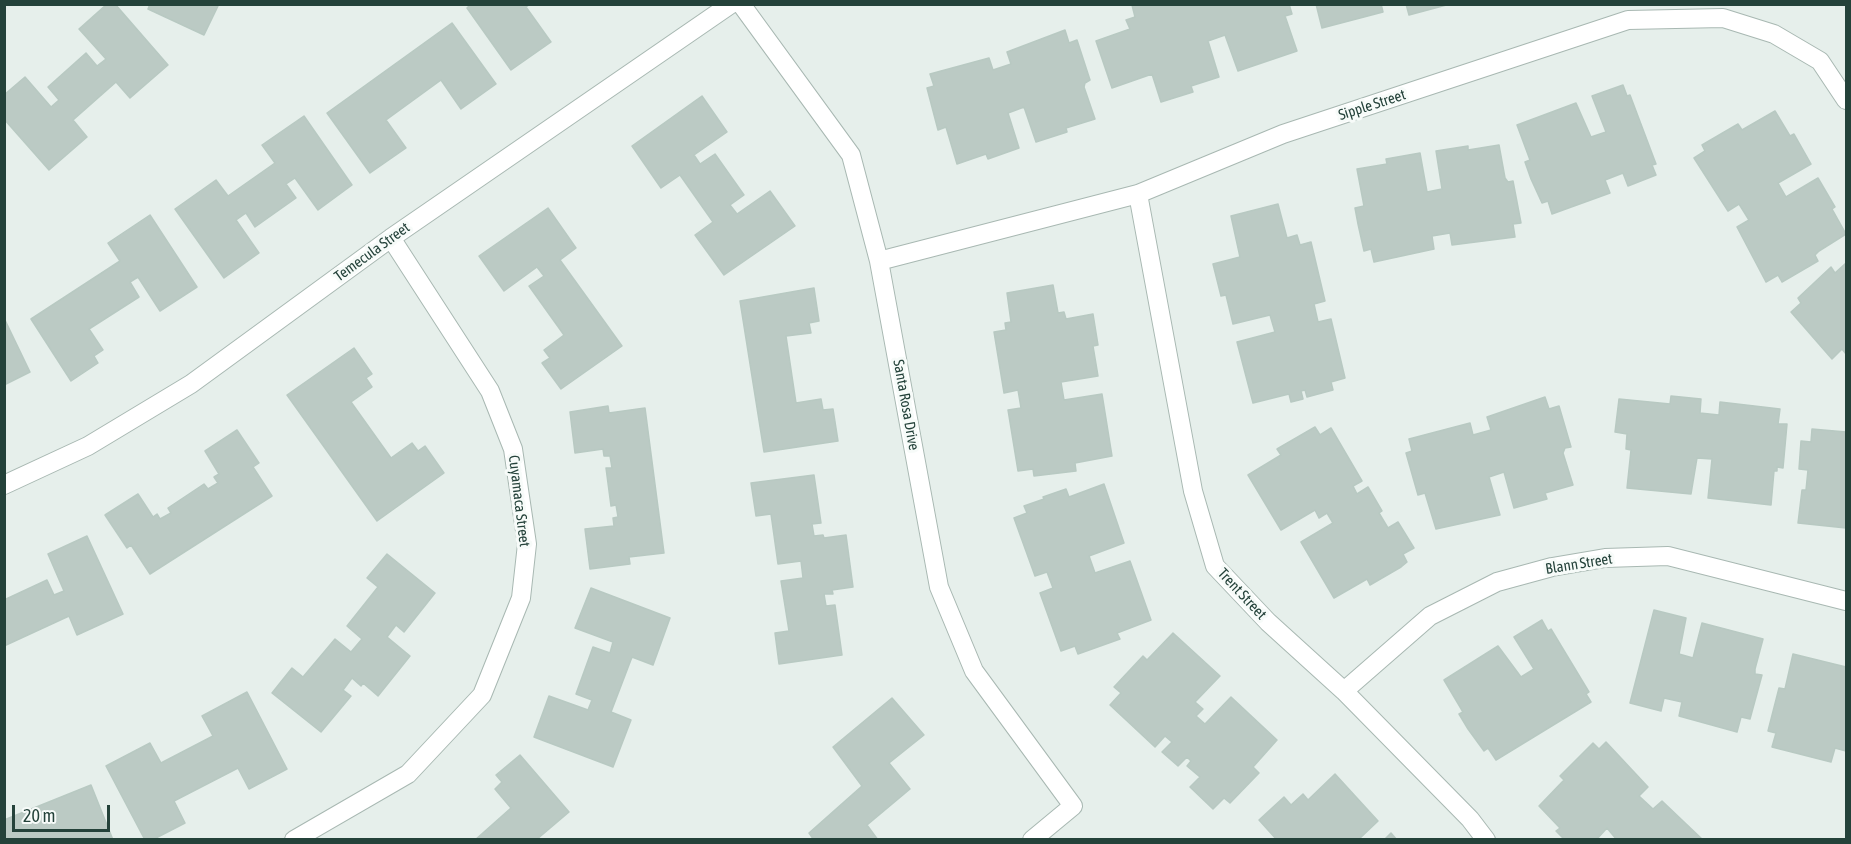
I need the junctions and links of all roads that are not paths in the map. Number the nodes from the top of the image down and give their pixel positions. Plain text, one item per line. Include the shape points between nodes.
1 (731, 4) edge
2 (741, 4) edge
3 (1846, 100) edge
4 (1138, 194) junction
5 (390, 238) junction
6 (879, 261) junction
7 (4, 485) edge
8 (1846, 601) edge
9 (1344, 691) junction
10 (294, 840) edge
11 (1032, 840) edge
12 (1486, 840) edge

1 - 5 street, Temecula Street
2 - 6 street, Santa Rosa Drive via 851,155
3 - 4 street, Sipple Street via 1820,61 1774,34 1723,18 1628,20 1283,134
4 - 6 street, Sipple Street
4 - 9 street, Trent Street via 1193,491 1215,566 1268,622
5 - 7 street, Temecula Street via 191,384 88,446
5 - 10 street, Cuyamaca Street via 490,391 513,449 527,544 521,598 482,695 475,703 408,774
6 - 11 street, Santa Rosa Drive via 939,587 974,671 1073,806
8 - 9 street, Blann Street via 1668,556 1605,558 1552,567 1497,582 1430,616
9 - 12 street, Trent Street

